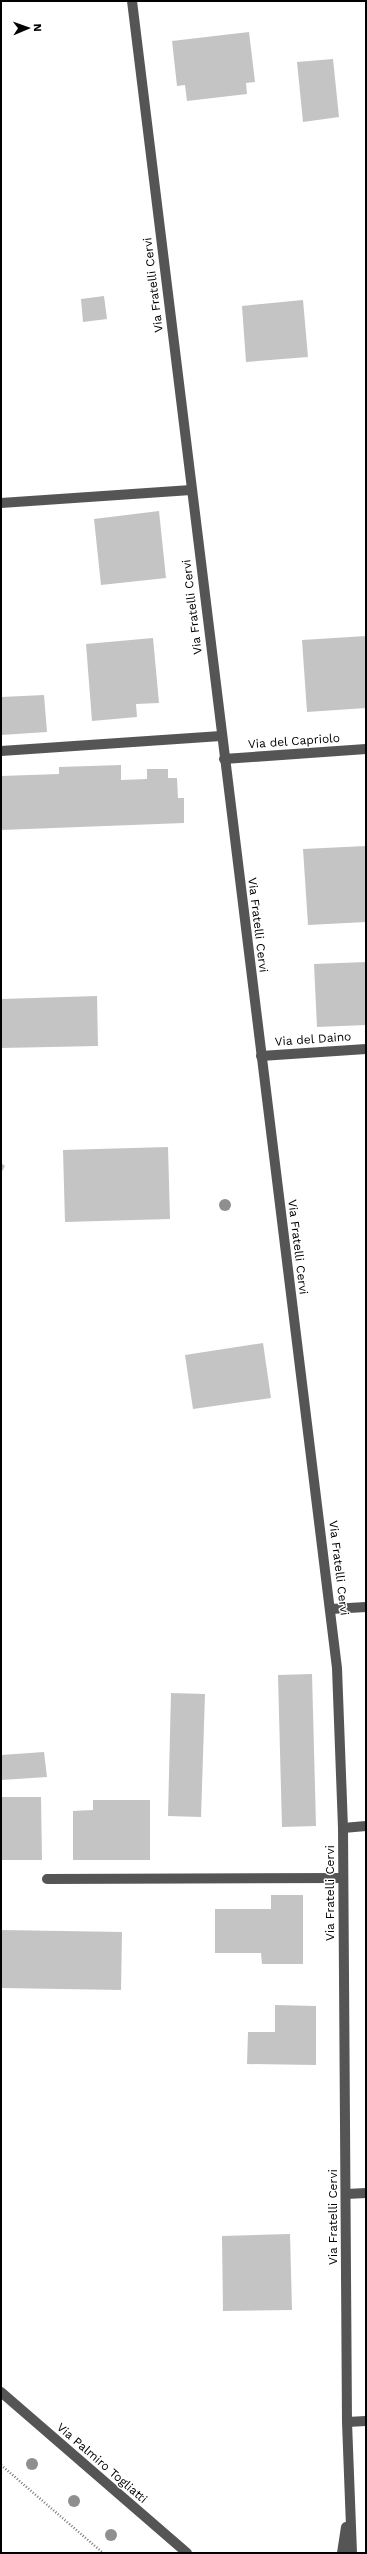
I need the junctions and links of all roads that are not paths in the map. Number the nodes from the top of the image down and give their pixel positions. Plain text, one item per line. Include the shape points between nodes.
1 (132, 1) edge
2 (191, 490) junction
3 (1, 503) edge
4 (221, 736) junction
5 (366, 749) edge
6 (1, 751) edge
7 (224, 759) junction
8 (366, 1049) edge
9 (261, 1056) junction
10 (366, 1607) edge
11 (331, 1609) junction
12 (366, 1826) edge
13 (343, 1828) junction
14 (343, 1878) junction
15 (47, 1879) dead end
16 (366, 2193) edge
17 (346, 2194) junction
18 (1, 2392) edge
19 (366, 2421) edge
20 (347, 2422) junction
21 (349, 2501) junction
22 (186, 2553) edge
23 (342, 2553) edge
24 (352, 2553) edge

1 - 2 street, Via Fratelli Cervi
2 - 3 street
2 - 4 street, Via Fratelli Cervi
4 - 6 street
4 - 7 street, Via Fratelli Cervi
5 - 7 street, Via del Capriolo
7 - 9 street, Via Fratelli Cervi
8 - 9 street, Via del Daino
9 - 11 street, Via Fratelli Cervi
10 - 11 street
11 - 13 street, Via Fratelli Cervi via 337,1668
12 - 13 street
13 - 14 street, Via Fratelli Cervi
14 - 15 street
14 - 17 street, Via Fratelli Cervi
16 - 17 street
17 - 20 street, Via Fratelli Cervi
18 - 22 street, Via Palmiro Togliatti
19 - 20 street
20 - 21 street, Via Fratelli Cervi
21 - 23 street, Via Fratelli Cervi
21 - 24 street, Via Fratelli Cervi

